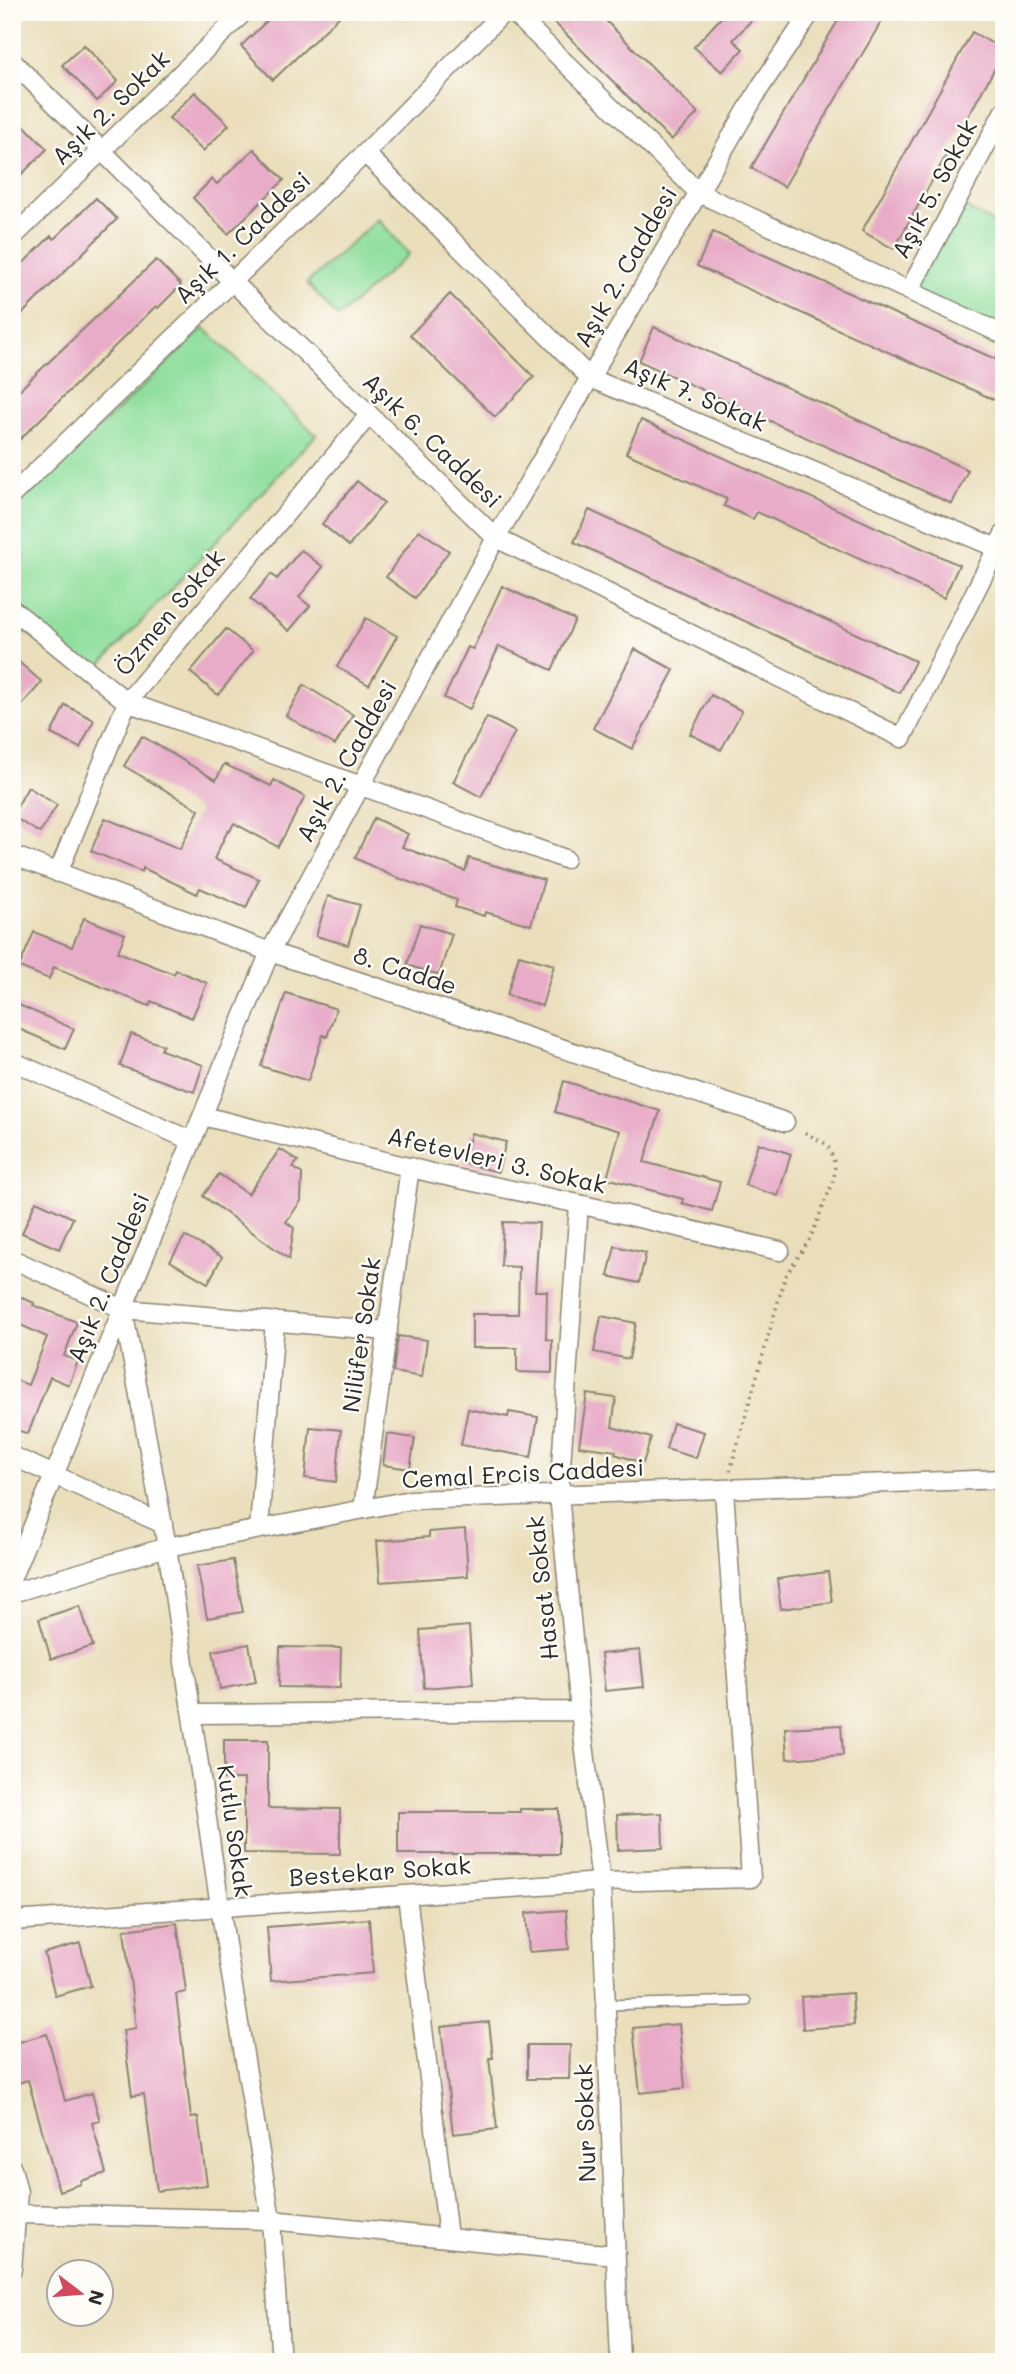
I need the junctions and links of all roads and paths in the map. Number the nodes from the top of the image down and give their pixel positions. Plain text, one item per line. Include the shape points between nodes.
1 (244, 12) edge
2 (504, 12) edge
3 (513, 12) edge
4 (810, 12) edge
5 (12, 61) edge
6 (1004, 111) edge
7 (102, 151) junction
8 (365, 153) junction
9 (699, 192) junction
10 (12, 238) edge
11 (233, 282) junction
12 (909, 291) junction
13 (1004, 335) edge
14 (590, 378) junction
15 (369, 415) junction
16 (12, 495) edge
17 (496, 538) junction
18 (1000, 541) edge
19 (12, 609) edge
20 (127, 702) junction
21 (361, 786) junction
22 (12, 855) edge
23 (565, 859) dead end
24 (58, 873) junction
25 (271, 952) junction
26 (12, 1061) edge
27 (203, 1116) junction
28 (785, 1122) joint
29 (192, 1141) junction
30 (410, 1167) junction
31 (579, 1204) junction
32 (780, 1251) dead end
33 (12, 1259) edge
34 (123, 1308) junction
35 (275, 1321) junction
36 (388, 1331) junction
37 (12, 1456) edge
38 (54, 1475) junction
39 (1004, 1479) edge
40 (724, 1490) junction
41 (559, 1495) junction
42 (363, 1509) junction
43 (163, 1524) junction
44 (259, 1529) junction
45 (167, 1547) junction
46 (12, 1577) edge
47 (12, 1593) edge
48 (580, 1711) junction
49 (193, 1714) junction
50 (601, 1882) junction
51 (407, 1895) junction
52 (220, 1907) junction
53 (12, 1921) edge
54 (746, 2001) dead end
55 (606, 2006) junction
56 (12, 2168) edge
57 (16, 2214) junction
58 (271, 2220) junction
59 (448, 2237) junction
60 (615, 2255) junction
61 (12, 2269) edge
62 (281, 2362) edge
63 (620, 2362) edge

1 - 7 street, Aşık 2. Sokak
2 - 8 street, Aşık 1. Caddesi
3 - 9 street
4 - 9 street, Aşık 2. Caddesi
5 - 7 street, Aşık 6. Caddesi
6 - 12 street, Aşık 5. Sokak
7 - 10 street, Aşık 2. Sokak
7 - 11 street, Aşık 6. Caddesi
8 - 11 street, Aşık 1. Caddesi
8 - 14 street, Aşık 7. Sokak
9 - 12 street
9 - 14 street, Aşık 2. Caddesi
11 - 15 street, Aşık 6. Caddesi
11 - 16 street, Aşık 1. Caddesi
12 - 13 street
14 - 17 street, Aşık 2. Caddesi
14 - 18 street, Aşık 7. Sokak
15 - 17 street, Aşık 6. Caddesi
15 - 20 street, Özmen Sokak
17 - 18 street, Aşık 6. Caddesi via 902,738
17 - 21 street, Aşık 2. Caddesi
19 - 20 street
20 - 21 street
20 - 24 street, Özmen Sokak
21 - 23 street
21 - 25 street, Aşık 2. Caddesi
22 - 24 street, 8. Cadde
24 - 25 street, 8. Cadde
25 - 27 street, Aşık 2. Caddesi
25 - 28 street, 8. Cadde
26 - 29 street
27 - 29 street, Aşık 2. Caddesi
27 - 30 street, Afetevleri 3. Sokak
28 - 40 path via 826,1144 834,1157 835,1172 810,1239 785,1276
29 - 34 street, Aşık 2. Caddesi
30 - 31 street, Afetevleri 3. Sokak
30 - 36 street, Nilüfer Sokak
31 - 32 street, Afetevleri 3. Sokak
31 - 41 street, Hasat Sokak
33 - 34 street
34 - 35 street
34 - 38 street, Aşık 2. Caddesi
34 - 43 street, Kutlu Sokak
35 - 36 street
35 - 44 street
36 - 42 street, Nilüfer Sokak
37 - 38 street
38 - 43 street
38 - 46 street, Aşık 2. Caddesi
39 - 40 street, Cemal Ercis Caddesi
40 - 41 street, Cemal Ercis Caddesi
40 - 50 street, Bestekar Sokak via 751,1878
41 - 42 street, Cemal Ercis Caddesi via 411,1500
41 - 48 street, Hasat Sokak
42 - 44 street, Cemal Ercis Caddesi
43 - 45 street, Kutlu Sokak
44 - 45 street, Cemal Ercis Caddesi
45 - 47 street, Cemal Ercis Caddesi
45 - 49 street, Kutlu Sokak
48 - 49 street
48 - 50 street, Hasat Sokak
49 - 52 street, Kutlu Sokak
50 - 51 street, Bestekar Sokak
50 - 55 street, Nur Sokak
51 - 52 street, Bestekar Sokak
51 - 59 street
52 - 53 street, Bestekar Sokak
52 - 58 street, Kutlu Sokak
54 - 55 lane
55 - 60 street, Nur Sokak
56 - 57 street via 18,2192
57 - 58 street
57 - 61 street
58 - 59 street
58 - 62 street, Kutlu Sokak
59 - 60 street
60 - 63 street, Nur Sokak

